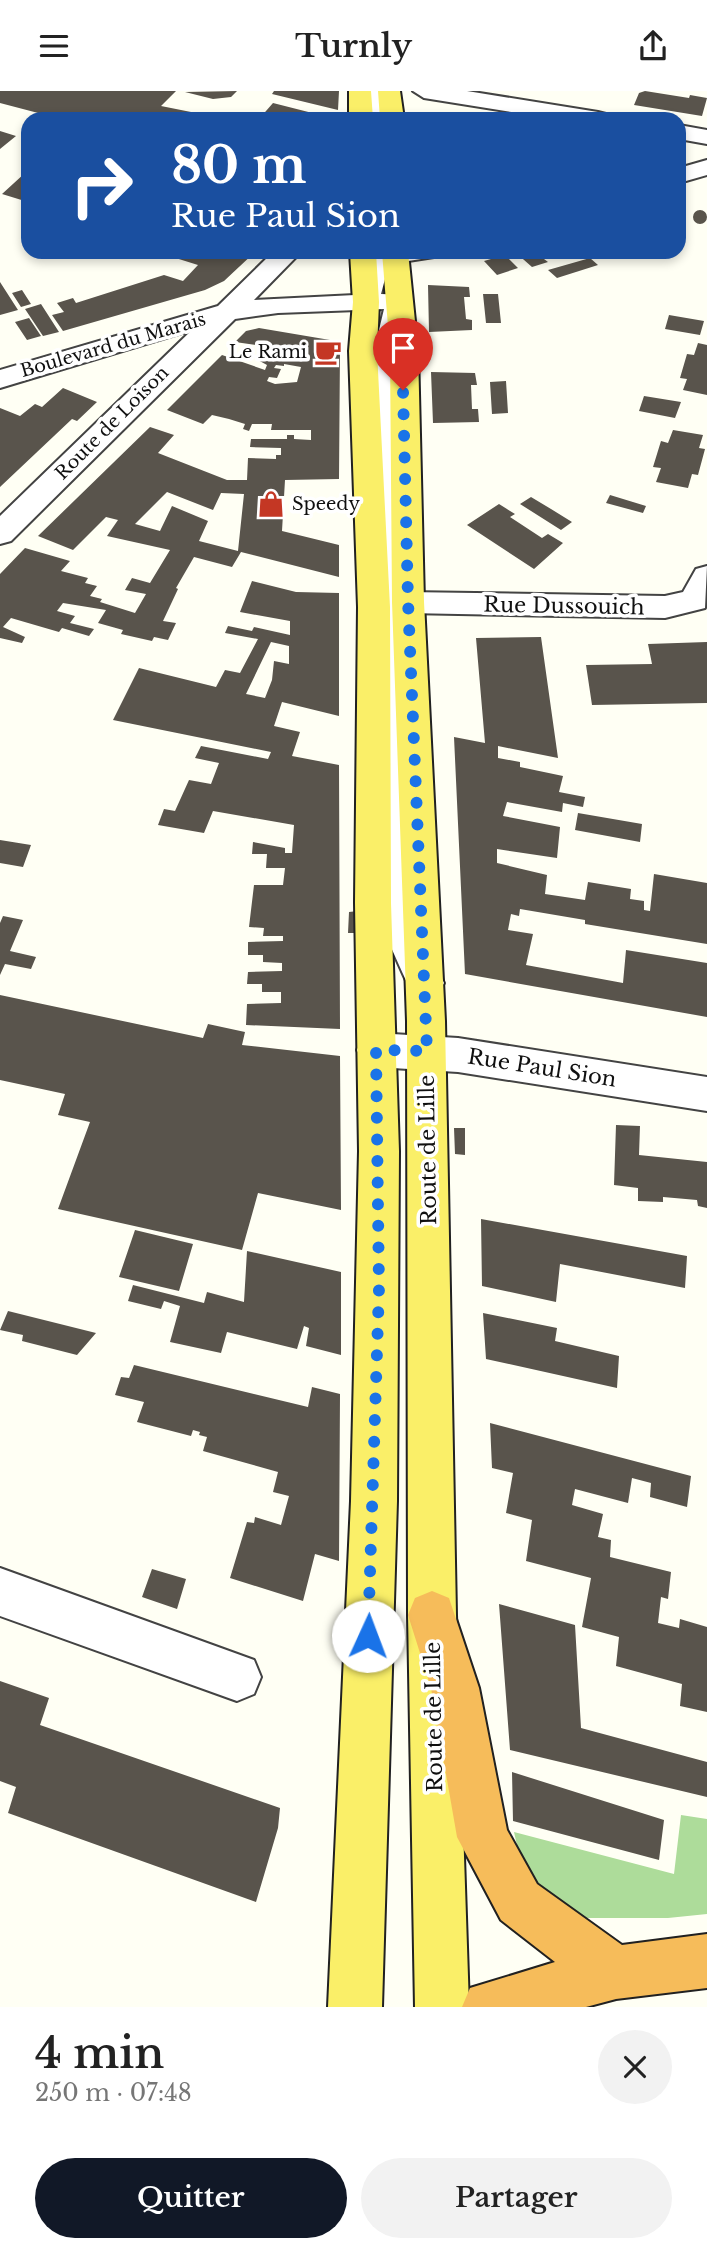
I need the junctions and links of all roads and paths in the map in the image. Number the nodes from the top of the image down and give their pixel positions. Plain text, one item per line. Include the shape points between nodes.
1 (360, 91) edge
2 (376, 91) edge
3 (389, 91) edge
4 (425, 91) edge
5 (361, 112) edge
6 (376, 112) edge
7 (391, 112) edge
8 (591, 112) edge
9 (686, 133) edge
10 (707, 137) edge
11 (707, 167) edge
12 (686, 174) edge
13 (281, 259) edge
14 (363, 259) edge
15 (388, 259) edge
16 (391, 259) edge
17 (399, 301) junction
18 (366, 302) junction
19 (225, 312) junction
20 (118, 343) junction
21 (169, 367) junction
22 (0, 379) edge
23 (0, 534) edge
24 (703, 598) edge
25 (408, 601) junction
26 (425, 983) junction
27 (376, 1050) junction
28 (427, 1051) junction
29 (707, 1094) edge
30 (0, 1593) edge
31 (432, 1615) junction
32 (237, 1677) dead end
33 (707, 1961) edge
34 (616, 1972) junction
35 (355, 2007) edge
36 (442, 2007) edge
37 (489, 2007) edge

1 - 5 main road
2 - 6 street
3 - 7 main road
4 - 8 street
9 - 10 street
11 - 12 street
13 - 19 street, Route de Loison
14 - 18 main road
15 - 18 street
16 - 17 main road, Route de Lille
17 - 18 street
17 - 25 main road, Route de Lille
17 - 26 street via 385,364 399,925
18 - 19 street
18 - 27 main road via 363,351 374,607
19 - 20 street, Boulevard du Marais
19 - 21 street, Route de Loison
20 - 21 street via 140,348
20 - 22 street, Boulevard du Marais
21 - 23 street, Route de Loison
24 - 25 street, Rue Dussouich via 665,607
25 - 26 main road, Route de Lille
26 - 28 main road, Route de Lille
27 - 28 street, Rue Paul Sion
27 - 35 main road via 379,1302
28 - 29 street, Rue Paul Sion
28 - 31 main road, Route de Lille
30 - 32 street
31 - 34 highway via 456,1688 483,1837 519,1902
31 - 36 main road, Route de Lille
33 - 34 highway
34 - 37 highway

